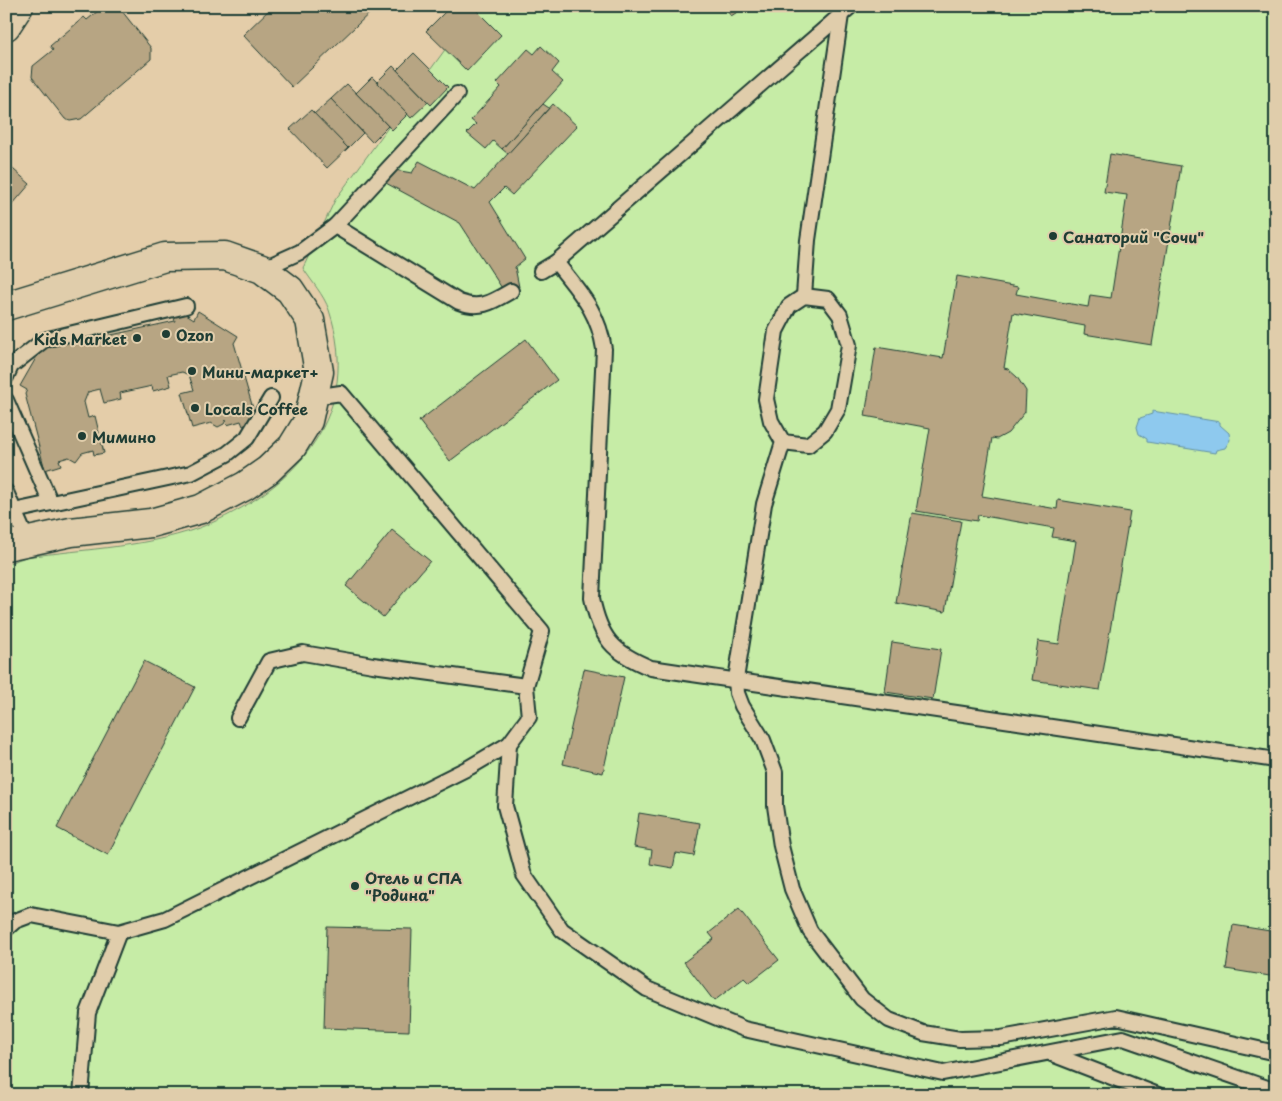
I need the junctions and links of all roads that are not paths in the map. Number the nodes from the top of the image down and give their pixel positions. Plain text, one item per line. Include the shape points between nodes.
1 (19, 6) edge
2 (846, 11) edge
3 (6, 26) edge
4 (457, 94) dead end
5 (335, 226) junction
6 (556, 262) junction
7 (262, 269) junction
8 (540, 271) dead end
9 (511, 291) dead end
10 (804, 296) junction
11 (6, 306) edge
12 (186, 306) dead end
13 (6, 377) edge
14 (271, 398) dead end
15 (314, 398) junction
16 (6, 400) edge
17 (783, 442) junction
18 (6, 492) edge
19 (51, 503) junction
20 (14, 511) junction
21 (17, 543) edge
22 (736, 679) junction
23 (526, 686) junction
24 (238, 718) dead end
25 (509, 744) junction
26 (1276, 760) edge
27 (10, 925) edge
28 (119, 932) junction
29 (6, 934) edge
30 (1052, 1053) junction
31 (1276, 1053) edge
32 (1276, 1091) edge
33 (81, 1095) edge
34 (1158, 1095) edge

1 - 3 main road
2 - 6 lane
2 - 10 lane via 808,240
4 - 5 lane
5 - 7 lane via 300,252
5 - 9 lane via 459,302 473,307 491,303
6 - 8 lane
6 - 22 lane via 592,309 601,327 604,349 592,575 592,598 603,636 615,649 651,668
7 - 11 main road via 225,256 165,257
7 - 15 main road via 290,290 310,320 320,372
10 - 17 lane via 789,306 776,332 766,399 771,421
10 - 17 lane via 828,299 840,315 849,345 838,409 825,432 808,445
12 - 13 lane via 44,340 11,366
14 - 19 lane via 247,438 191,473
15 - 21 main road via 308,421 292,447 245,486 201,509 151,523
15 - 23 lane via 341,393 542,631
16 - 19 lane
17 - 22 lane via 764,504
18 - 20 lane
19 - 20 lane
20 - 21 lane
22 - 26 lane
22 - 31 lane via 742,706 763,740 776,772 775,806 781,846 792,888 810,931 862,999 889,1020 923,1033 960,1039 1001,1038 1116,1017
23 - 24 lane via 373,666 304,653 269,661
23 - 25 lane via 529,717
25 - 28 lane via 470,767 165,919
25 - 30 lane via 505,806 524,875 562,930 647,989 744,1029 943,1073
27 - 28 lane via 31,915
27 - 29 lane
28 - 33 lane via 88,1013
30 - 32 lane via 1123,1038
30 - 34 lane

